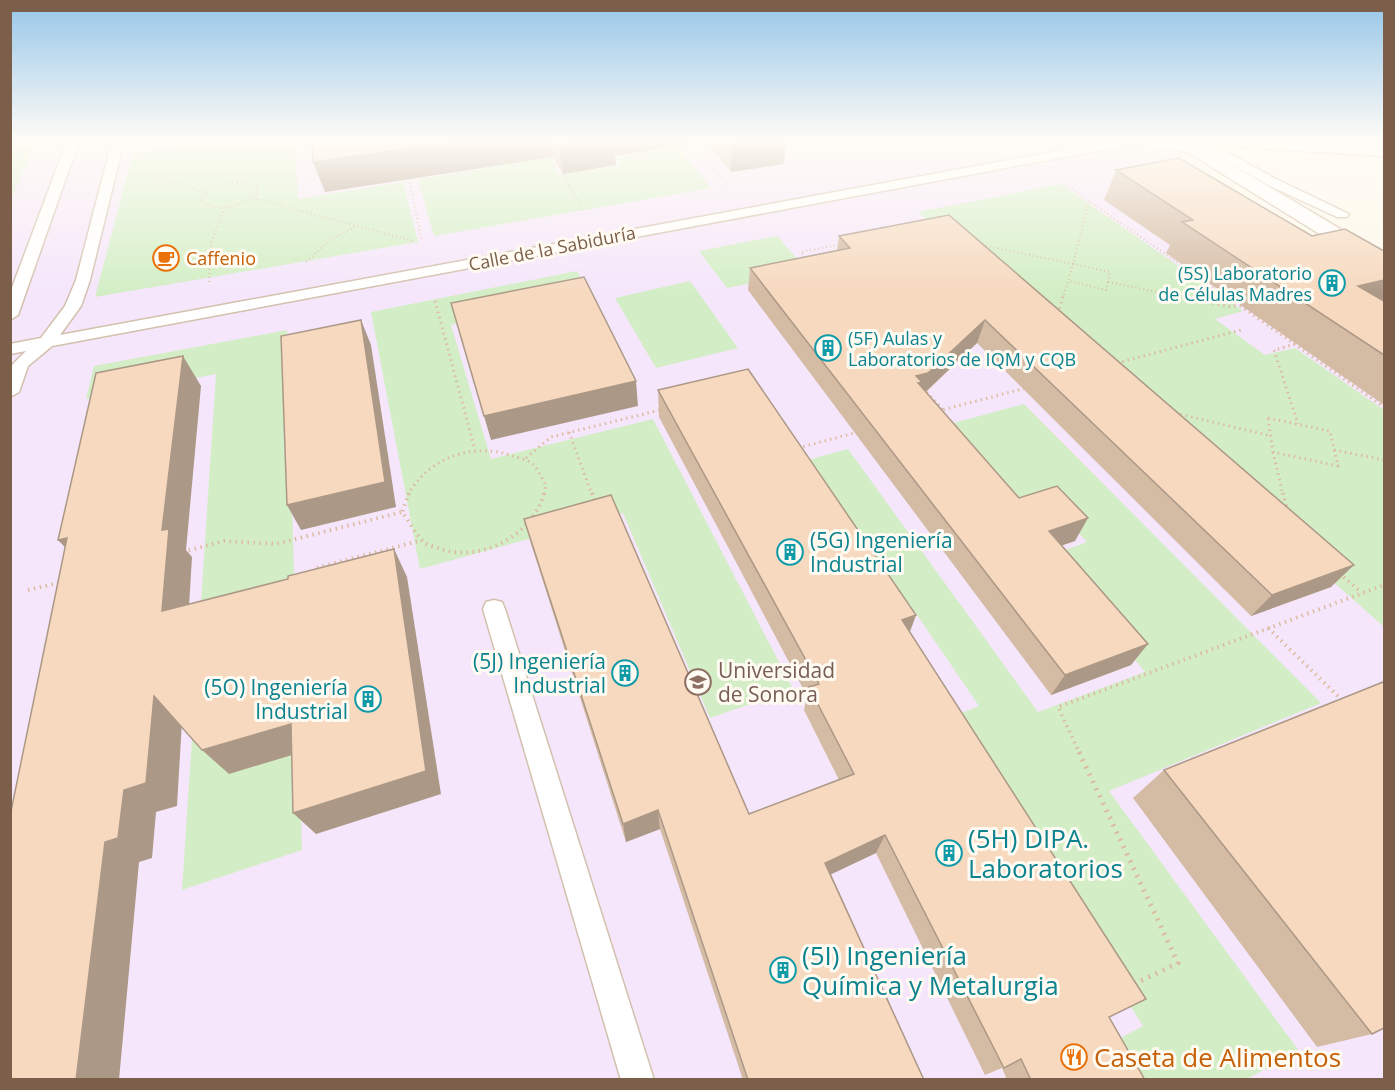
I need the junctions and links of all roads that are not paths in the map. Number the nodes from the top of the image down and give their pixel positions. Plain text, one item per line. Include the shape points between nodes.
1 (55, 192) edge
2 (105, 192) edge
3 (856, 192) edge
4 (1268, 192) edge
5 (1293, 192) edge
6 (1306, 192) edge
7 (1351, 219) joint
8 (1384, 264) edge
9 (10, 315) edge
10 (46, 343) junction
11 (14, 356) edge
12 (10, 392) edge
13 (494, 609) dead end
14 (638, 1080) edge

1 - 9 lane
2 - 10 lane via 73,306
3 - 10 lane, Calle de la Sabiduría
4 - 8 main road
5 - 7 lane
6 - 7 main road
10 - 11 lane
11 - 12 lane
13 - 14 lane

